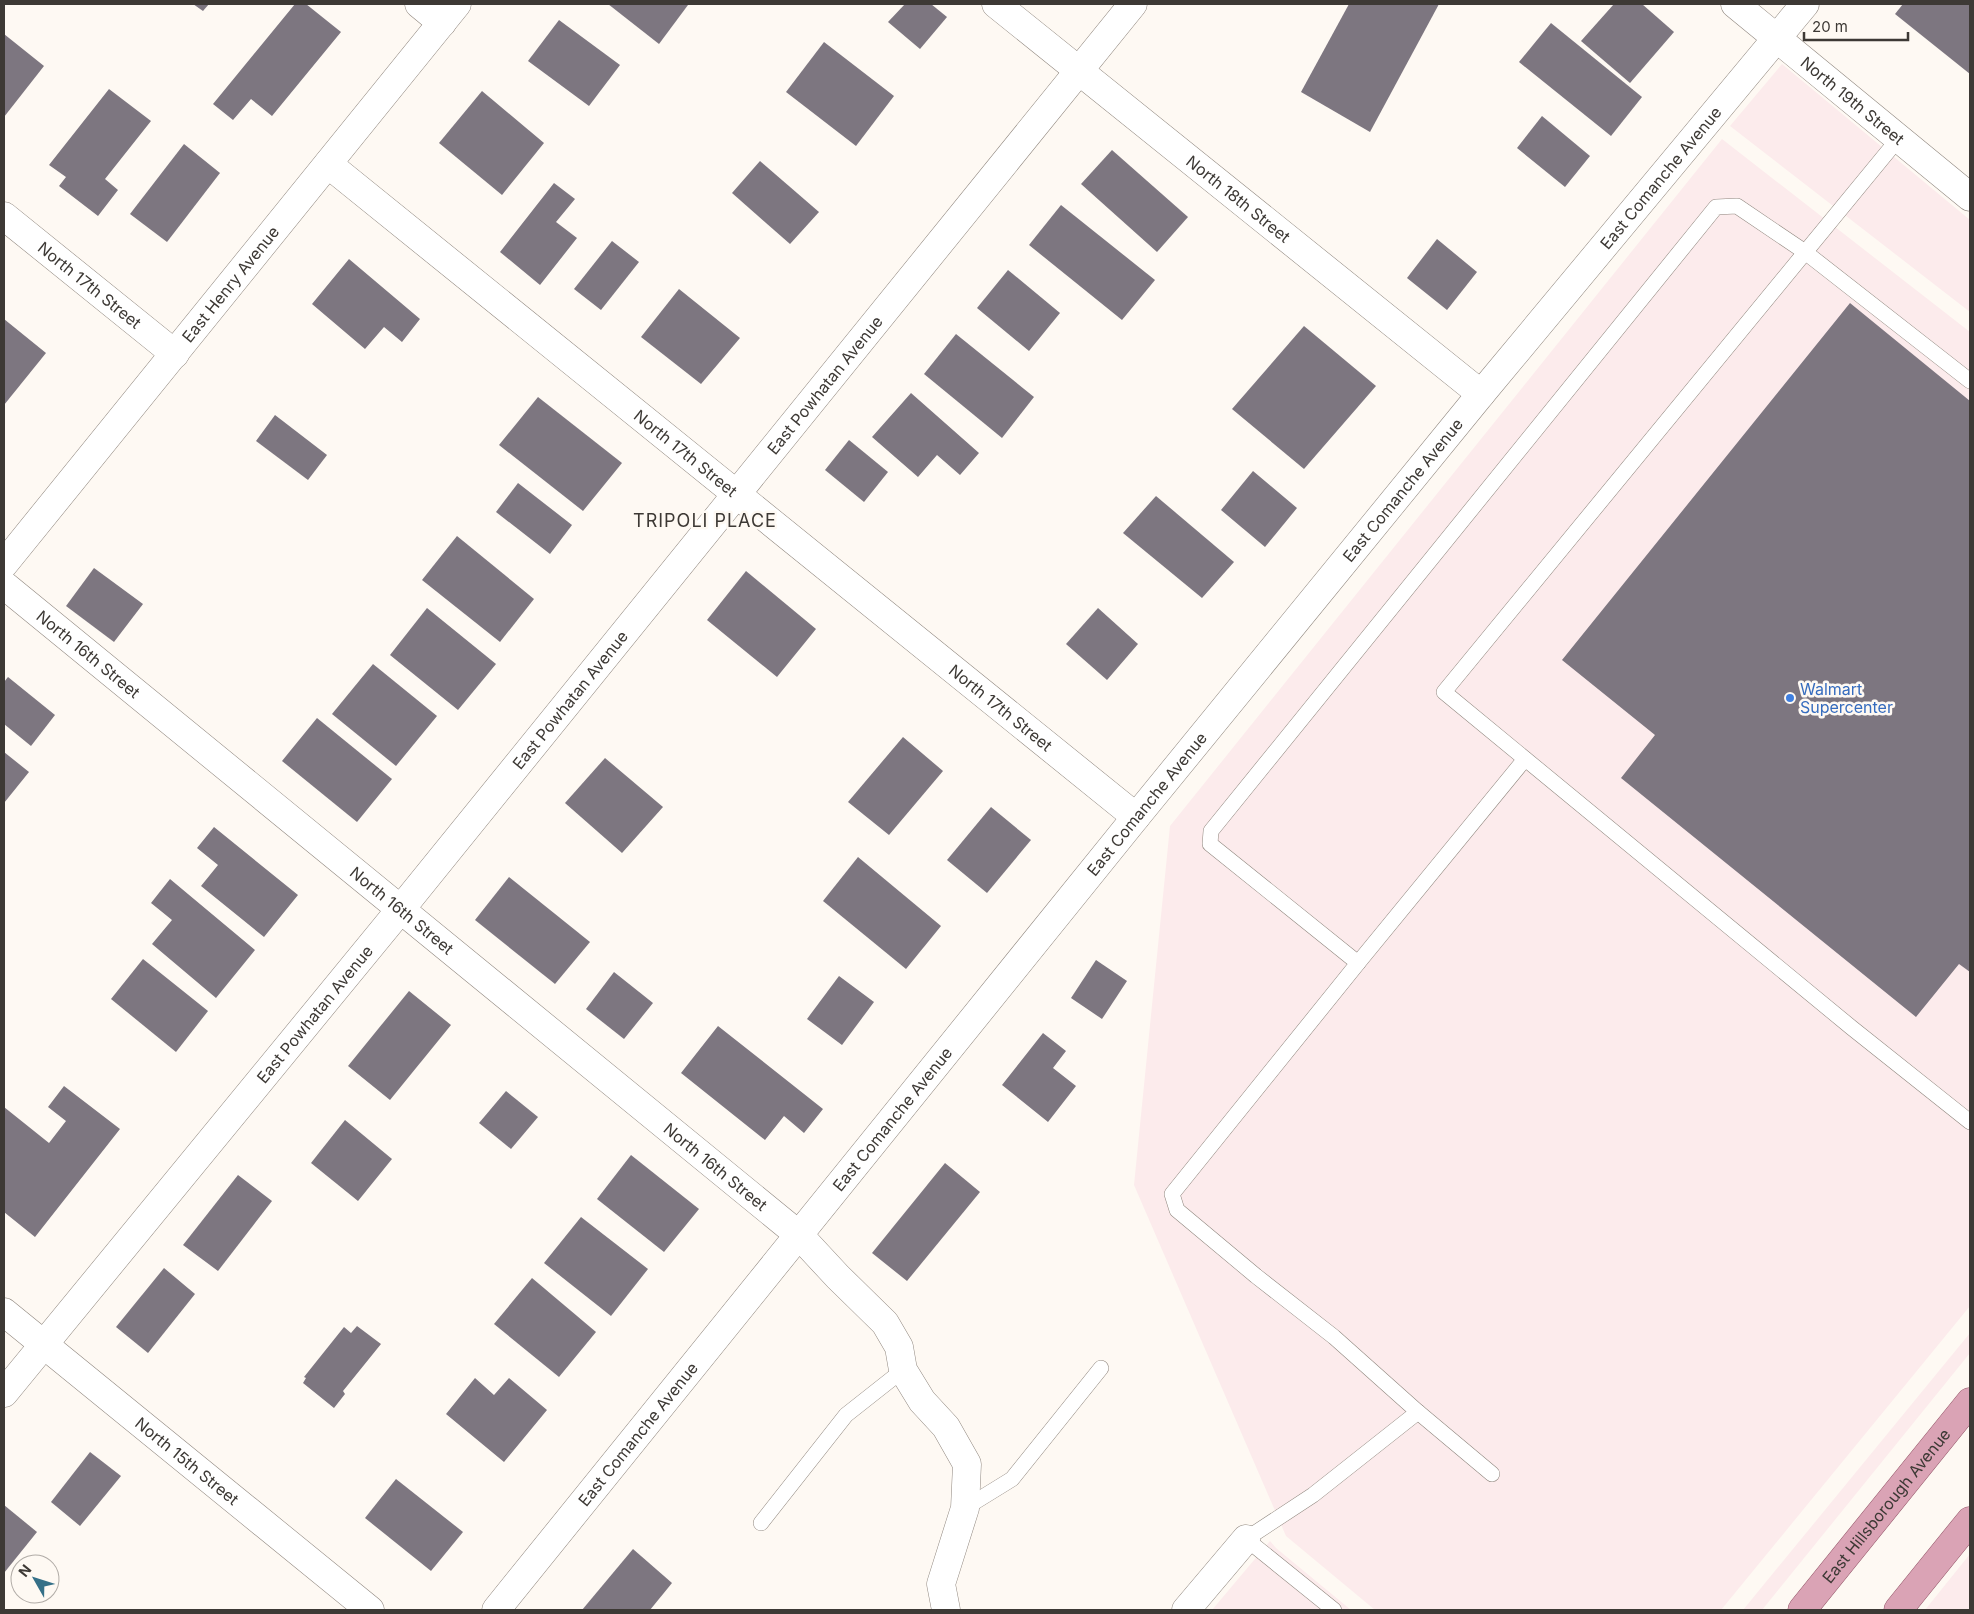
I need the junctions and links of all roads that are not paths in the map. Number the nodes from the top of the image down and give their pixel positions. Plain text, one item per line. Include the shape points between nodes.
1 (419, 4) edge
2 (996, 4) edge
3 (1133, 4) edge
4 (1735, 4) edge
5 (1805, 4) edge
6 (450, 13) edge
7 (1777, 38) junction
8 (1078, 71) junction
9 (1899, 138) junction
10 (328, 164) junction
11 (1970, 197) edge
12 (4, 216) edge
13 (1805, 252) junction
14 (175, 354) junction
15 (1970, 381) edge
16 (1481, 394) junction
17 (738, 493) junction
18 (4, 564) edge
19 (4, 585) edge
20 (1525, 759) junction
21 (1136, 818) junction
22 (400, 910) junction
23 (1358, 963) junction
24 (1970, 1122) edge
25 (799, 1235) junction
26 (4, 1312) edge
27 (44, 1344) junction
28 (1101, 1368) dead end
29 (903, 1370) junction
30 (4, 1393) edge
31 (1970, 1402) edge
32 (1418, 1412) junction
33 (1492, 1474) dead end
34 (965, 1508) junction
35 (761, 1523) dead end
36 (1969, 1527) edge
37 (1246, 1539) junction
38 (370, 1610) edge
39 (496, 1610) edge
40 (946, 1610) edge
41 (1186, 1610) edge
42 (1334, 1610) edge
43 (1802, 1610) edge
44 (1898, 1610) edge

1 - 6 street
2 - 8 street, North 18th Street
3 - 8 street, East Powhatan Avenue
4 - 7 street, North 19th Street
5 - 7 street, East Comanche Avenue
6 - 10 street, East Henry Avenue
7 - 9 street, North 19th Street
7 - 16 street, East Comanche Avenue
8 - 16 street, North 18th Street
8 - 17 street, East Powhatan Avenue
9 - 11 street, North 19th Street
9 - 13 lane
10 - 14 street, East Henry Avenue
10 - 17 street, North 17th Street
12 - 14 street, North 17th Street
13 - 15 lane
13 - 20 lane via 1444,692
13 - 23 lane via 1737,206 1716,207 1212,831 1210,844
14 - 18 street, East Henry Avenue
16 - 21 street, East Comanche Avenue
17 - 21 street, North 17th Street
17 - 22 street, East Powhatan Avenue
19 - 22 street, North 16th Street
20 - 23 lane
20 - 24 lane
21 - 25 street, East Comanche Avenue
22 - 25 street, North 16th Street
22 - 27 street, East Powhatan Avenue
23 - 32 lane via 1172,1194 1177,1210 1334,1337
25 - 29 street, North 16th Street via 885,1323 899,1347
25 - 39 street, East Comanche Avenue
26 - 27 street, North 15th Street
27 - 30 street, East Powhatan Avenue
27 - 38 street, North 15th Street
28 - 34 lane via 1012,1479
29 - 34 street via 922,1401 946,1426 968,1464
29 - 35 lane via 846,1415
31 - 43 main road, East Hillsborough Avenue
32 - 33 lane
32 - 37 lane via 1313,1495
34 - 40 street via 941,1584
36 - 44 main road
37 - 41 street
37 - 42 lane

